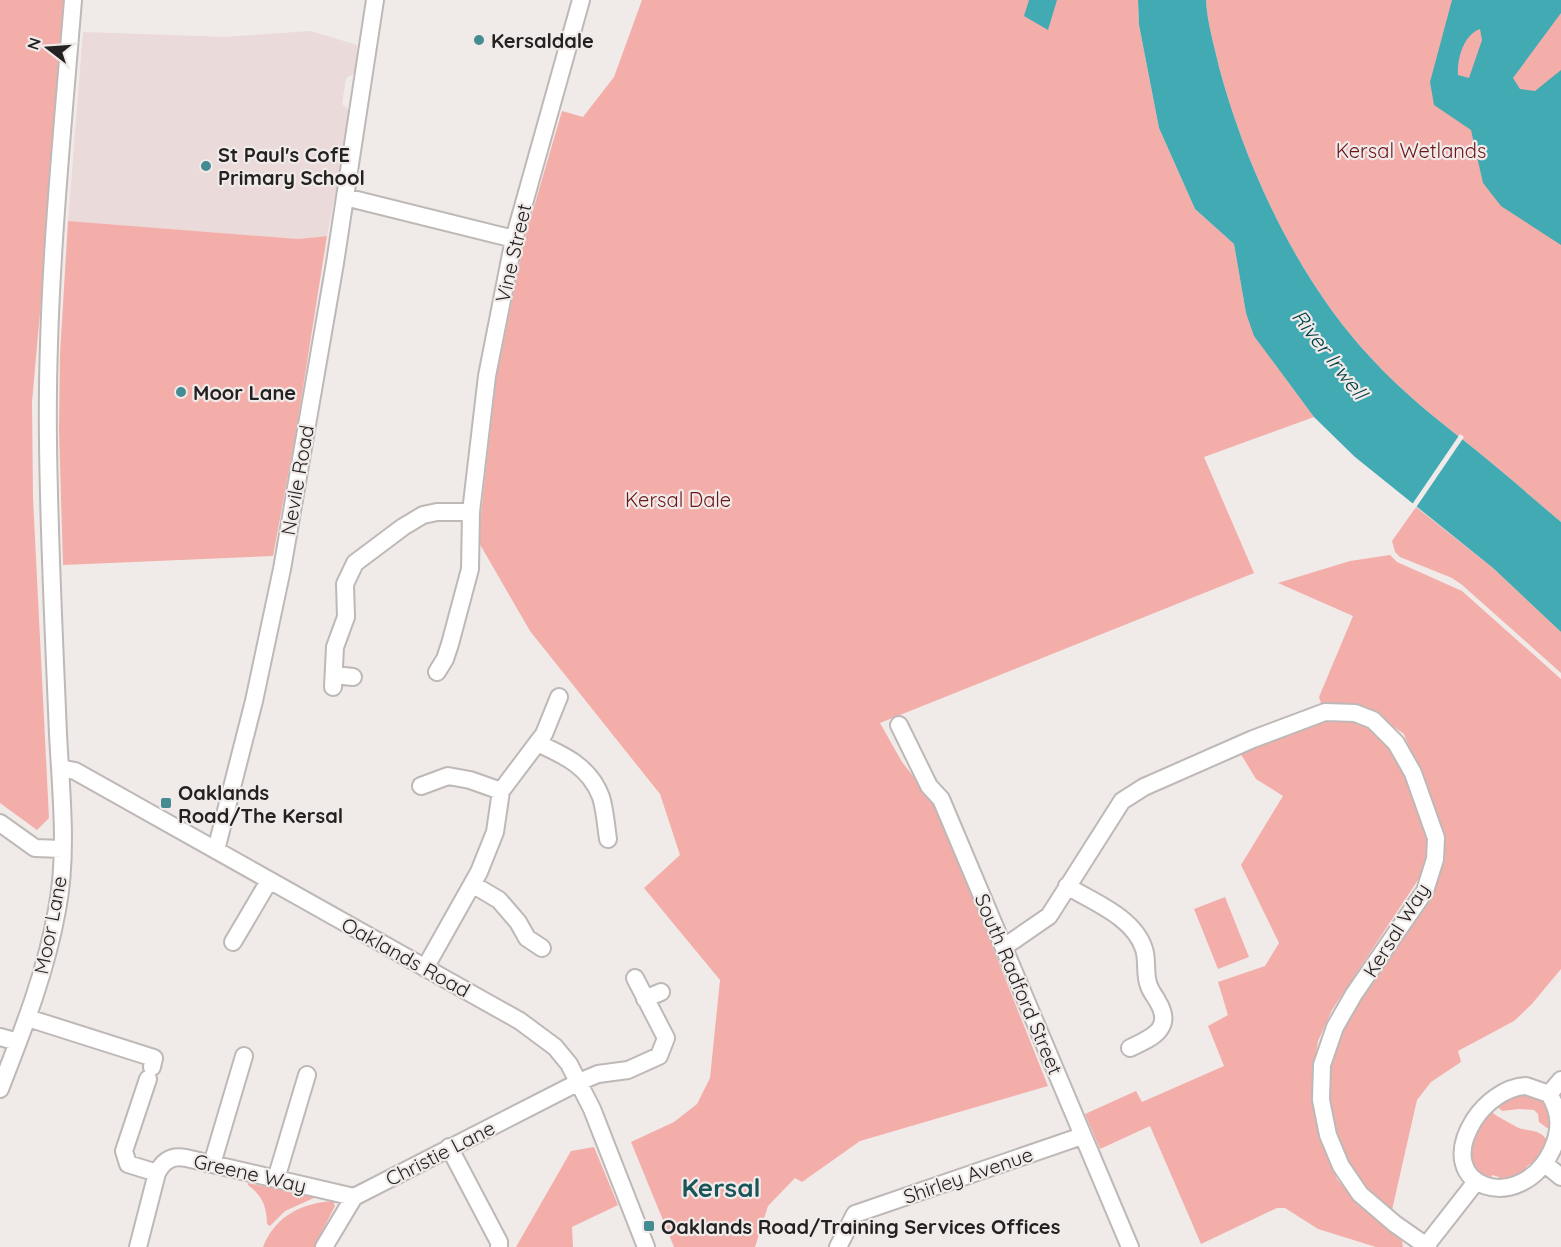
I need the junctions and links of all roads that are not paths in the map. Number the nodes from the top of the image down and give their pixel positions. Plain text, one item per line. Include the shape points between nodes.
1 (74, 0) edge
2 (375, 0) edge
3 (581, 0) edge
4 (345, 197) junction
5 (514, 239) junction
6 (471, 512) junction
7 (446, 664) dead end
8 (353, 677) dead end
9 (559, 697) dead end
10 (899, 725) dead end
11 (537, 743) junction
12 (60, 768) junction
13 (421, 786) dead end
14 (501, 791) junction
15 (0, 823) edge
16 (608, 839) dead end
17 (62, 849) junction
18 (216, 850) junction
19 (269, 881) junction
20 (472, 884) junction
21 (1066, 886) junction
22 (233, 942) dead end
23 (1004, 947) junction
24 (542, 948) dead end
25 (425, 968) junction
26 (635, 978) dead end
27 (28, 1018) junction
28 (0, 1037) edge
29 (18, 1042) junction
30 (1130, 1047) dead end
31 (244, 1056) dead end
32 (307, 1075) dead end
33 (1561, 1080) edge
34 (579, 1082) junction
35 (0, 1089) edge
36 (1549, 1094) junction
37 (1082, 1136) junction
38 (449, 1147) junction
39 (1544, 1163) junction
40 (212, 1164) junction
41 (157, 1173) junction
42 (1561, 1177) edge
43 (276, 1179) junction
44 (1475, 1183) junction
45 (354, 1197) junction
46 (1426, 1246) edge
47 (138, 1247) edge
48 (324, 1247) edge
49 (499, 1247) edge
50 (646, 1247) edge
51 (838, 1247) edge
52 (1130, 1247) edge

1 - 12 street, Moor Lane via 54,234 47,380
2 - 4 street, Nevile Road
3 - 5 street, Vine Street
4 - 5 street
4 - 18 street, Nevile Road via 282,569
5 - 6 street, Vine Street via 487,376
6 - 7 street, Vine Street via 470,569
6 - 8 street via 423,515 355,563 345,584 346,617 335,647 333,681
9 - 11 street
10 - 23 street, South Radford Street via 929,786 941,799
11 - 14 street
11 - 16 street via 569,757 589,774 601,797
12 - 17 street, Moor Lane
12 - 18 street, Oaklands Road via 75,771
13 - 14 street via 448,776
14 - 20 street via 495,832
15 - 17 street via 35,848
17 - 27 street, Moor Lane via 58,909
18 - 19 street, Oaklands Road
19 - 22 street
19 - 25 street, Oaklands Road
20 - 24 street via 500,900 527,938
20 - 25 street
21 - 23 street, Kersal Way via 1048,916
21 - 30 street via 1129,925 1146,954 1148,984 1162,1010 1166,1033
21 - 46 street, Kersal Way via 1122,801 1144,787 1252,739 1325,712 1355,713 1373,720 1396,743 1413,773 1436,838 1435,859 1425,891 1335,1027 1322,1065 1322,1100 1328,1135 1341,1166 1360,1194
23 - 37 street, South Radford Street
25 - 34 street, Oaklands Road via 538,1033 555,1047
26 - 34 street, Christie Lane via 653,995 666,1038 659,1056 628,1070 598,1074
27 - 29 street, Moor Lane
27 - 41 street via 151,1068 124,1151 128,1164
28 - 29 street
29 - 35 street, Moor Lane
31 - 40 street
32 - 43 street
33 - 36 street
34 - 38 street, Christie Lane
34 - 50 street, Oaklands Road
36 - 39 street via 1558,1111 1560,1129
36 - 44 street via 1518,1087 1502,1093 1477,1116 1463,1153 1466,1170
37 - 51 street, Shirley Avenue via 855,1214
37 - 52 street, South Radford Street
38 - 45 street, Christie Lane
38 - 49 street
39 - 42 street
39 - 44 street via 1529,1179 1510,1187 1492,1188
40 - 41 street, Greene Way via 173,1158
40 - 43 street, Greene Way
41 - 47 street
43 - 45 street, Greene Way
44 - 46 street
45 - 48 street

